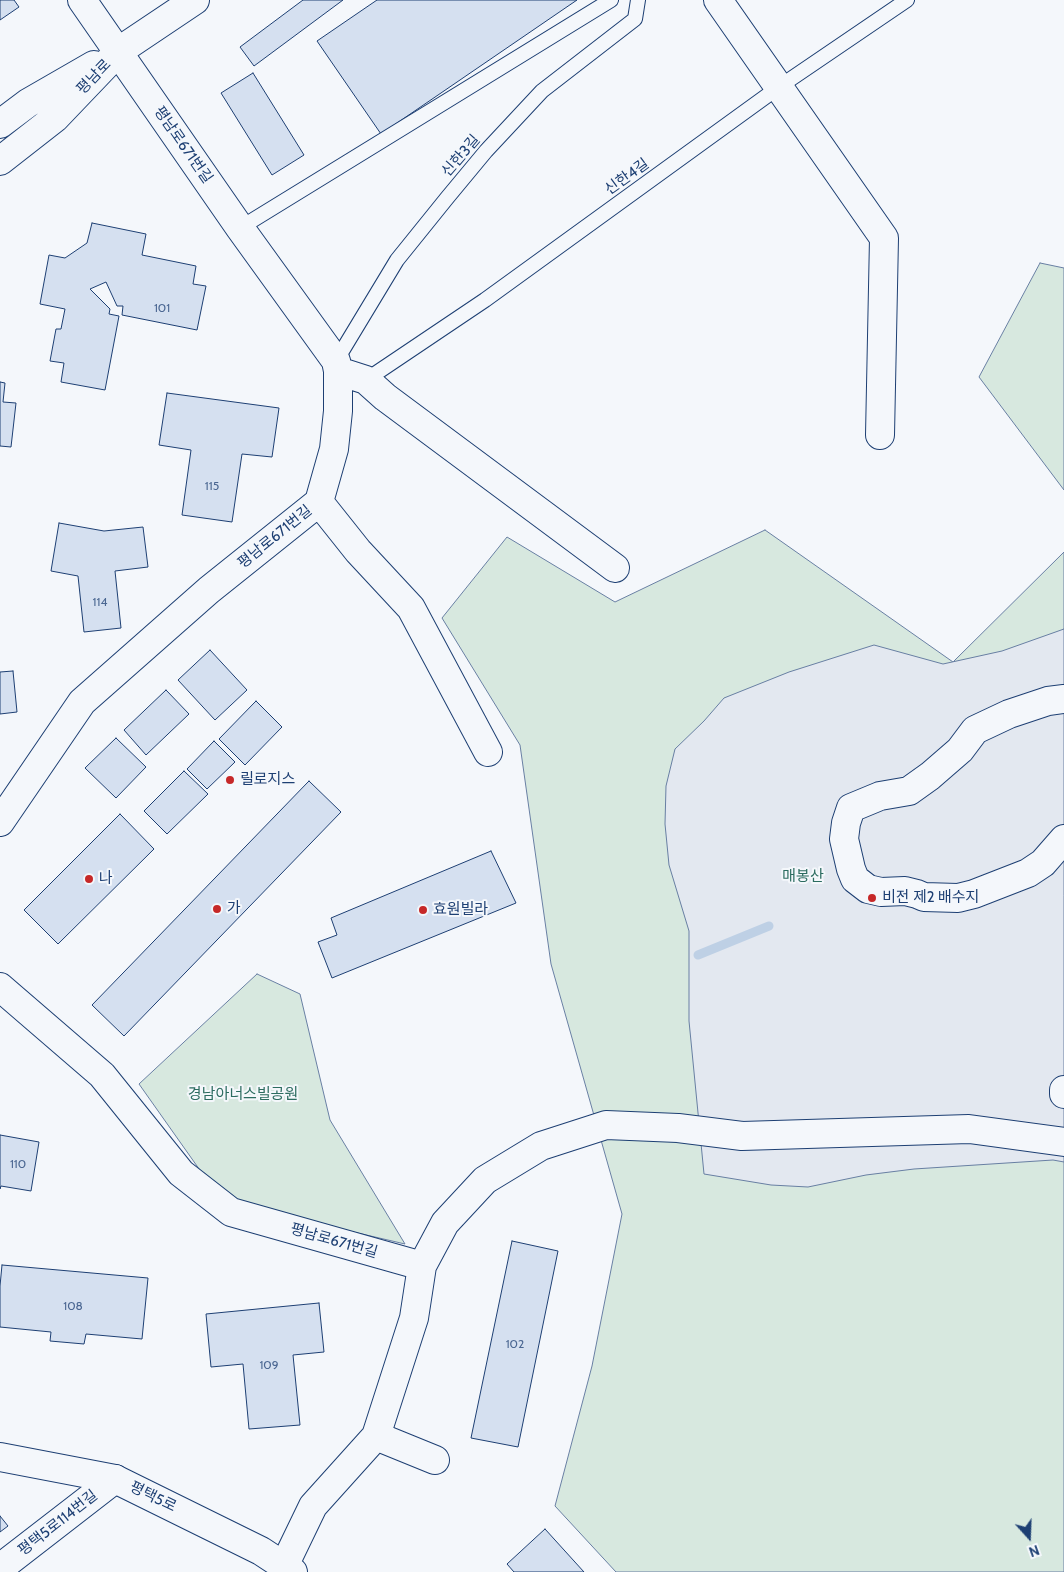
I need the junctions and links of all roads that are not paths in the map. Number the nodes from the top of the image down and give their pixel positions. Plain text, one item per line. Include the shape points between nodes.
1 (82, 0) edge
2 (195, 0) edge
3 (611, 0) edge
4 (638, 0) edge
5 (718, 0) edge
6 (907, 0) edge
7 (119, 51) junction
8 (780, 87) junction
9 (0, 124) edge
10 (0, 161) edge
11 (240, 228) junction
12 (337, 366) junction
13 (366, 380) junction
14 (880, 435) dead end
15 (319, 502) junction
16 (615, 568) dead end
17 (1064, 699) edge
18 (488, 752) dead end
19 (0, 822) edge
20 (1064, 839) edge
21 (0, 987) edge
22 (1064, 1142) edge
23 (422, 1266) junction
24 (376, 1436) junction
25 (0, 1457) edge
26 (435, 1460) dead end
27 (115, 1479) junction
28 (0, 1568) edge
29 (288, 1569) edge

1 - 7 street, 평남로671번길
2 - 7 street, 평남로
3 - 11 lane
4 - 12 lane, 신한3길 via 635,19 542,92 452,191 397,260
5 - 8 street
6 - 8 lane, 신한4길
7 - 9 street via 28,103
7 - 10 street, 평남로 via 55,118
7 - 11 street, 평남로671번길
8 - 13 lane, 신한4길 via 485,300
8 - 14 street via 884,238
11 - 12 street, 평남로671번길
12 - 13 street
12 - 15 street, 평남로671번길 via 338,411 334,449
13 - 16 street
15 - 18 street via 358,551 411,608
15 - 19 street, 평남로671번길 via 208,590 82,702
17 - 20 street via 1009,714 975,730 960,750 909,791 880,796 851,808 844,839 855,879 868,888 881,892 905,891 924,897 958,898 1028,873 1043,864
21 - 23 street, 평남로671번길 via 102,1075 181,1173 231,1212
22 - 23 street via 970,1129 742,1136 678,1128 606,1125 541,1146 485,1180 445,1223
23 - 24 street via 414,1318
24 - 26 street
24 - 29 street via 313,1506
25 - 27 street, 평택5로
27 - 28 street, 평택5로114번길
27 - 29 street, 평택5로 via 261,1551

